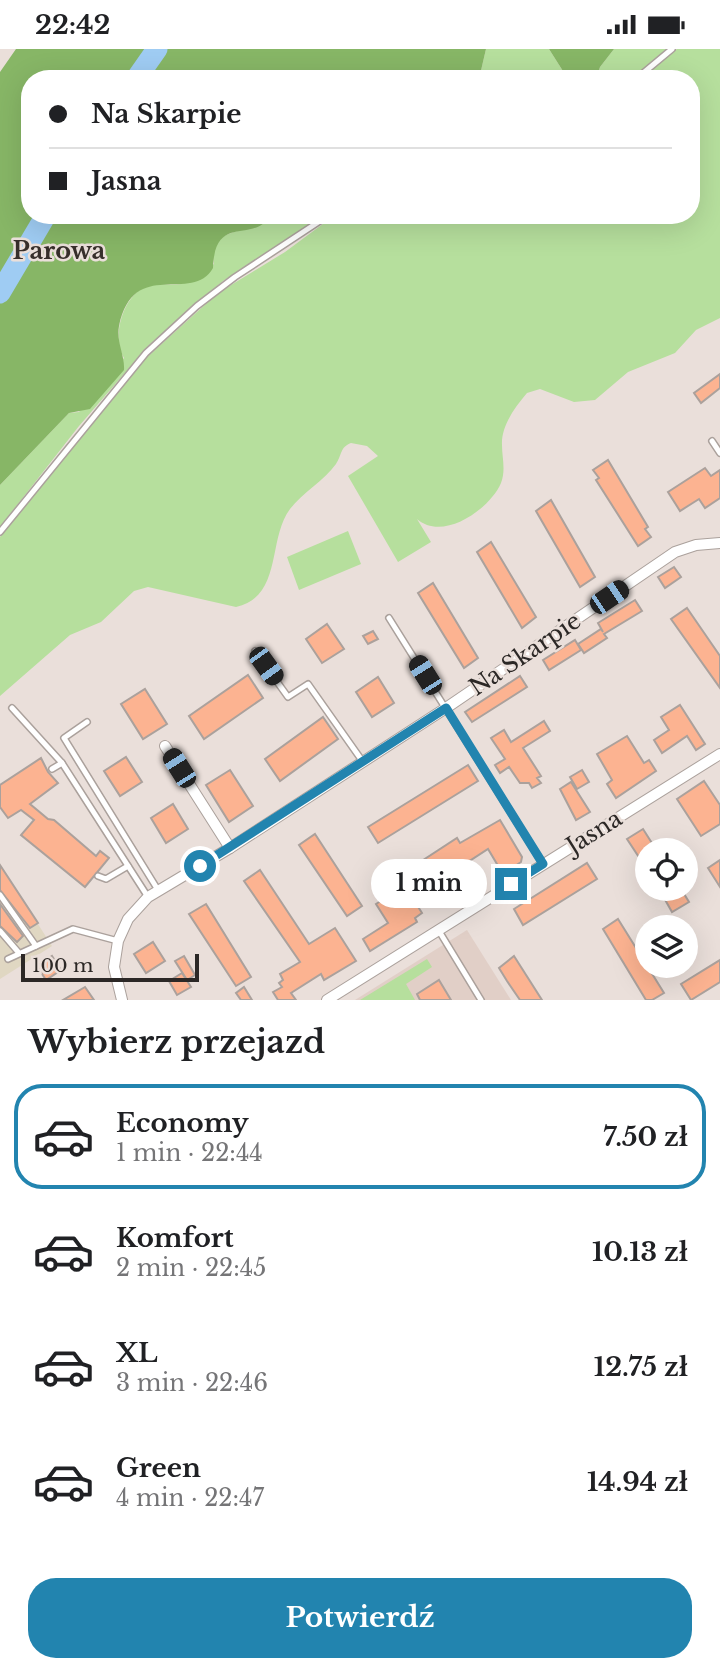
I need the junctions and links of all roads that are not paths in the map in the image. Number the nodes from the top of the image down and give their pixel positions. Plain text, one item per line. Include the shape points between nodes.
1 (672, 49) edge
2 (647, 70) edge
3 (315, 224) edge
4 (712, 441) dead end
5 (720, 453) edge
6 (0, 532) edge
7 (720, 543) edge
8 (389, 618) dead end
9 (255, 651) dead end
10 (12, 708) dead end
11 (446, 708) junction
12 (87, 722) dead end
13 (165, 746) dead end
14 (720, 754) edge
15 (363, 762) junction
16 (62, 763) junction
17 (52, 769) dead end
18 (230, 848) junction
19 (543, 864) junction
20 (128, 866) junction
21 (97, 876) dead end
22 (158, 890) junction
23 (0, 895) edge
24 (148, 897) junction
25 (439, 930) junction
26 (0, 931) edge
27 (118, 941) junction
28 (36, 946) junction
29 (19, 953) junction
30 (8, 958) dead end
31 (122, 1000) edge
32 (327, 1000) edge
33 (481, 1000) edge

1 - 2 lane
3 - 6 lane via 216,292 146,353
4 - 5 lane
7 - 11 street, Na Skarpie via 675,552
8 - 11 lane
9 - 15 lane via 288,697 308,684
10 - 16 lane
11 - 15 street, Na Skarpie
11 - 19 lane
12 - 22 lane via 64,738
13 - 18 street
14 - 19 street, Jasna
15 - 18 street, Na Skarpie
16 - 17 lane
16 - 20 lane
18 - 22 street, Na Skarpie
19 - 25 street, Jasna
20 - 21 lane via 106,879
20 - 24 lane
22 - 24 street, Na Skarpie
23 - 28 lane
24 - 27 street, Na Skarpie via 128,919
25 - 32 street, Jasna
25 - 33 lane
26 - 29 lane
27 - 28 lane via 73,929
27 - 31 street, Na Skarpie via 115,977
28 - 29 lane
29 - 30 lane

